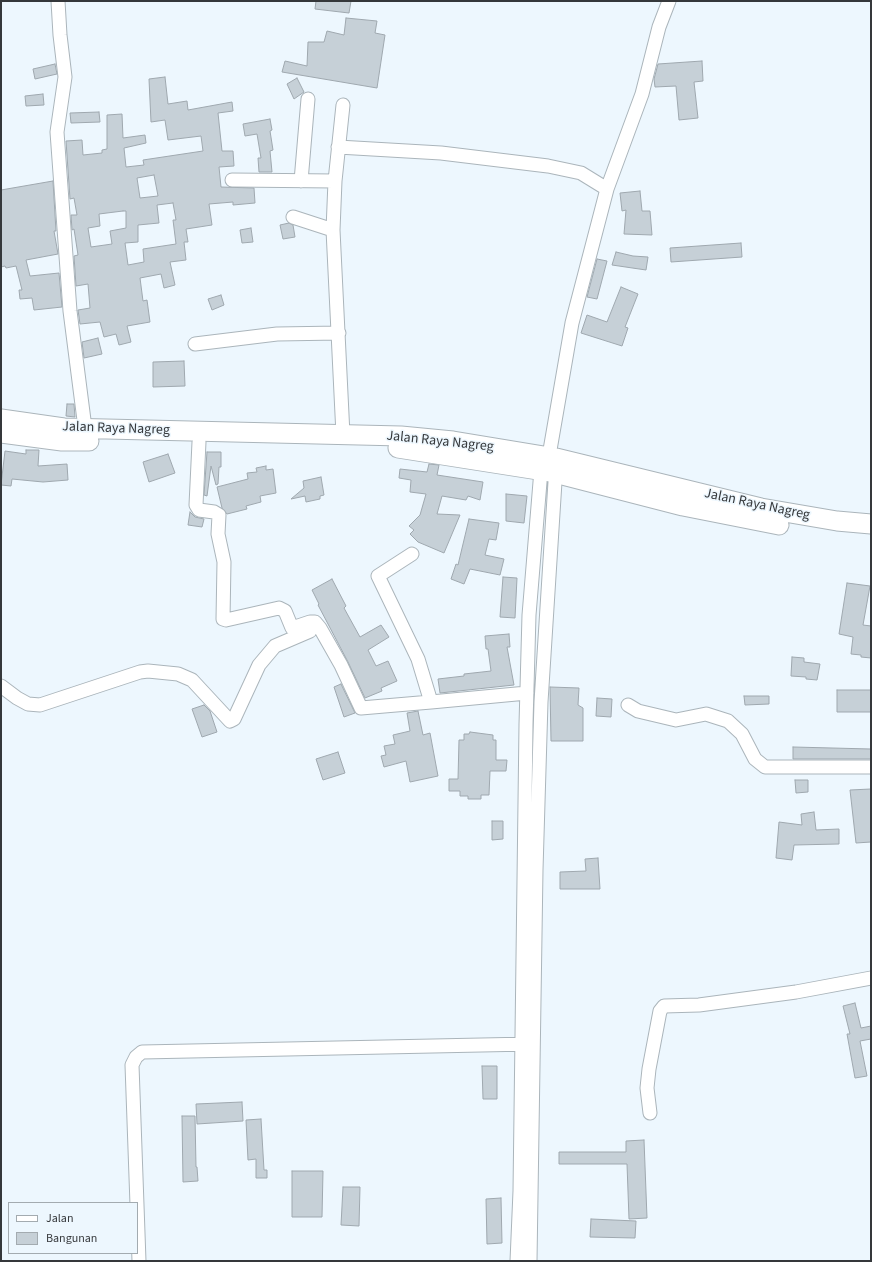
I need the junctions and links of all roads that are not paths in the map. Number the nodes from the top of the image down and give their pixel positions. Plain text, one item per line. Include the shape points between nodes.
1 (58, 1) edge
2 (669, 1) edge
3 (308, 98) dead end
4 (343, 105) dead end
5 (338, 147) junction
6 (232, 180) dead end
7 (301, 180) junction
8 (335, 181) junction
9 (607, 189) junction
10 (293, 217) dead end
11 (333, 230) junction
12 (339, 333) junction
13 (195, 344) dead end
14 (1, 419) edge
15 (85, 428) junction
16 (1, 433) edge
17 (343, 435) junction
18 (199, 442) junction
19 (549, 462) junction
20 (871, 524) edge
21 (871, 536) edge
22 (412, 554) dead end
23 (319, 626) junction
24 (528, 671) junction
25 (542, 673) junction
26 (1, 686) edge
27 (527, 692) junction
28 (431, 702) junction
29 (628, 705) dead end
30 (871, 767) edge
31 (871, 978) edge
32 (528, 1044) junction
33 (650, 1113) dead end
34 (137, 1202) edge
35 (138, 1233) edge
36 (139, 1261) edge
37 (518, 1261) edge
38 (530, 1261) edge

1 - 15 street via 65,77 56,132 70,311
2 - 9 street via 659,27 642,94
3 - 7 street
4 - 5 street
5 - 8 street
5 - 9 street via 441,153 548,166 581,173
6 - 7 street
7 - 8 street
8 - 11 street
9 - 19 street via 572,323
10 - 11 street
11 - 12 street
12 - 13 street via 277,334
12 - 17 street
14 - 15 highway, Jalan Raya Nagreg via 64,428
15 - 17 highway, Jalan Raya Nagreg
16 - 18 highway, Jalan Raya Nagreg via 62,441
17 - 19 highway, Jalan Raya Nagreg via 401,436 453,441
18 - 19 highway, Jalan Raya Nagreg via 408,449
18 - 23 street via 196,505 199,510 216,512 219,517 218,534 224,562 223,619 279,608 285,611 292,628 310,622 315,622
19 - 20 highway, Jalan Raya Nagreg via 761,508 836,521
19 - 21 highway, Jalan Raya Nagreg via 683,506 791,527
19 - 24 street via 529,615
19 - 25 street
22 - 28 street via 378,576 418,659
23 - 26 street via 275,646 260,665 234,719 230,721 192,680 178,674 140,672 40,705 28,704
23 - 28 street via 361,708
24 - 25 street
24 - 27 street
25 - 32 street
27 - 28 street
27 - 32 street
29 - 30 street via 643,712 676,720 706,714 728,721 742,734 755,759 765,767
31 - 33 street via 789,993 699,1005 664,1006 660,1011 648,1069
32 - 34 street via 142,1052 132,1065
32 - 37 street
32 - 38 street
35 - 36 street

